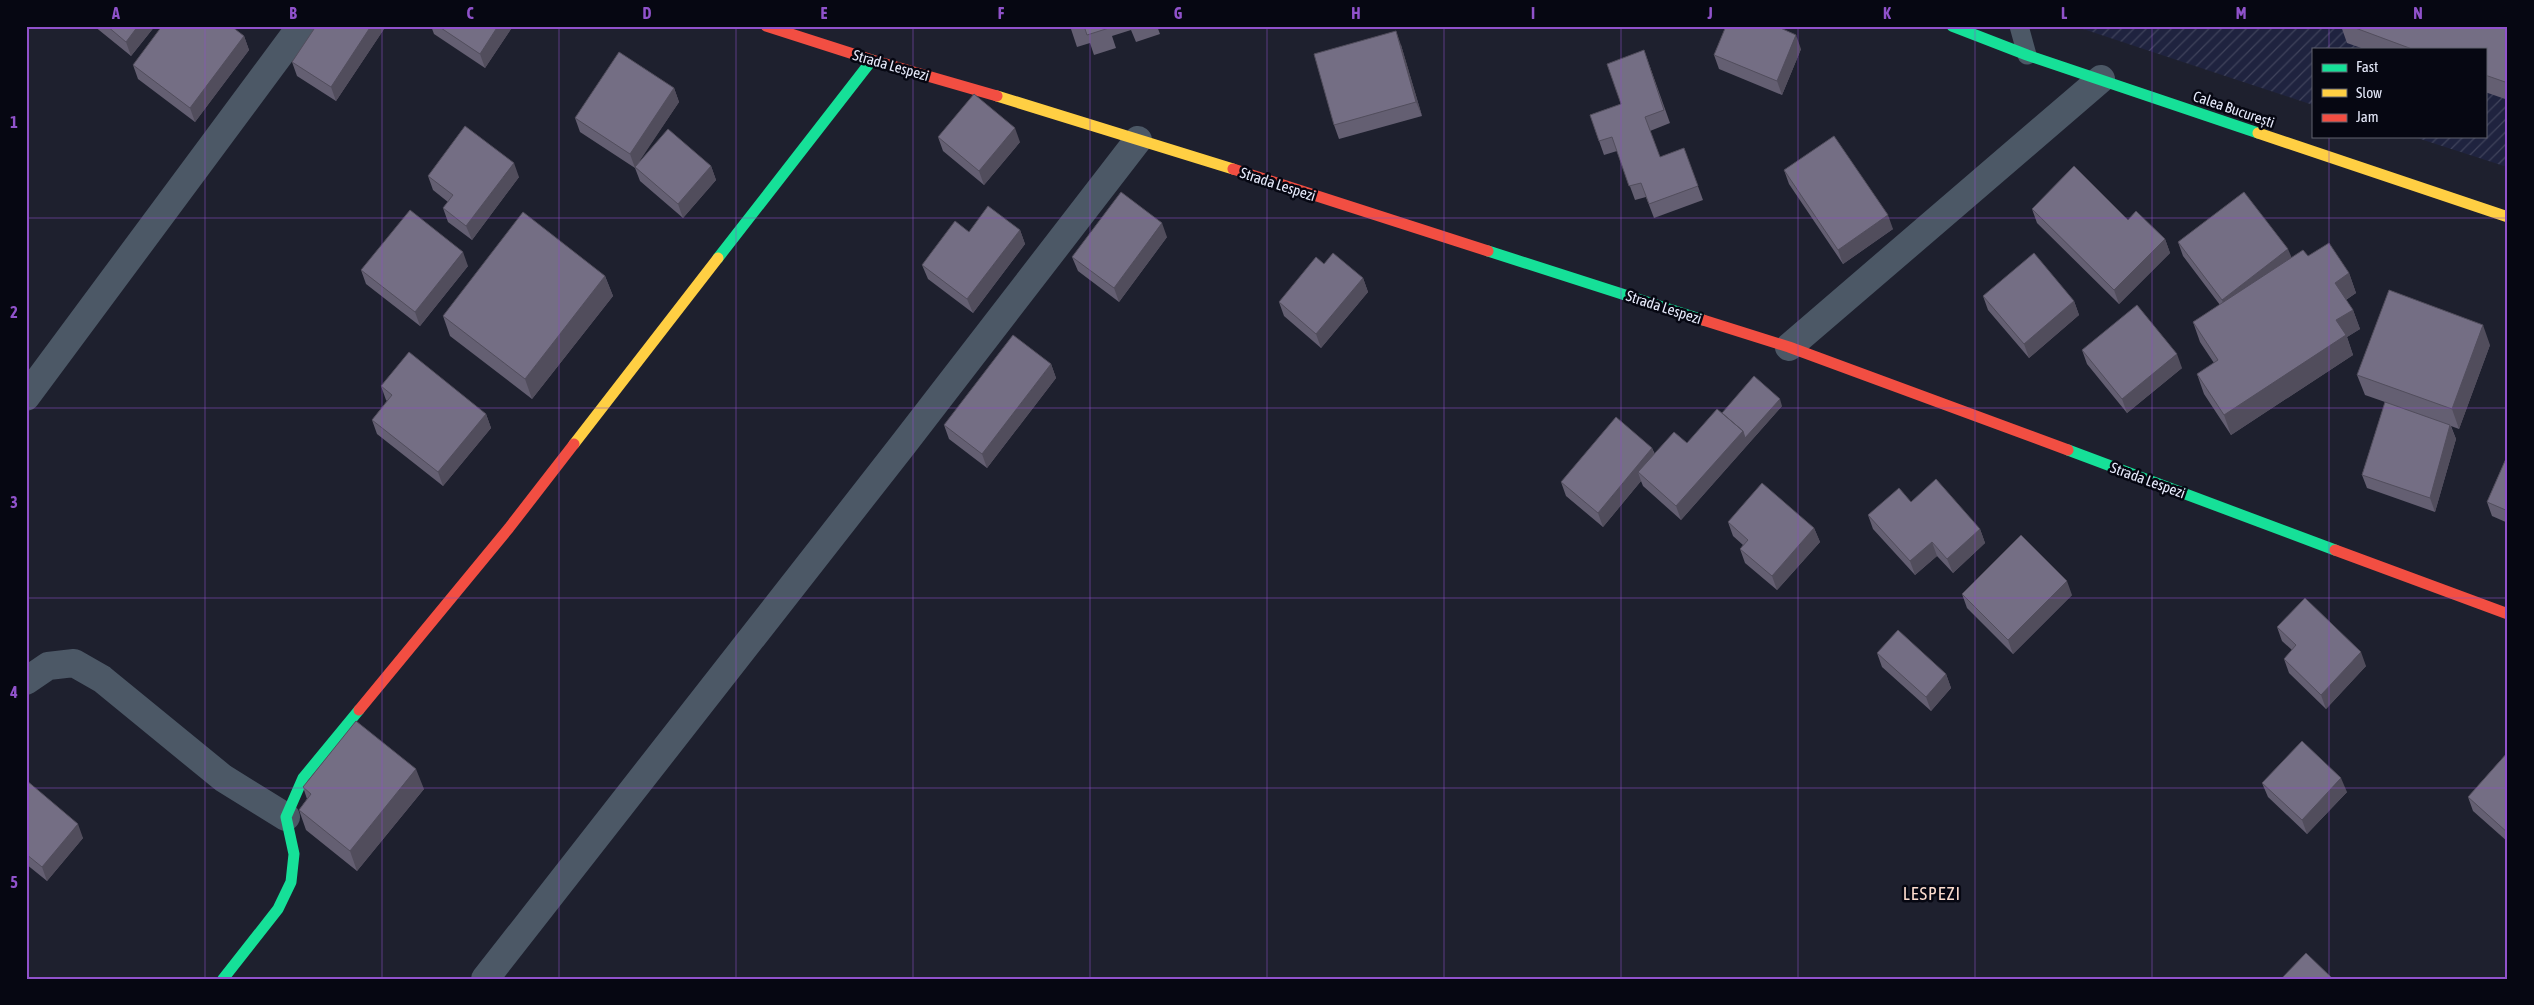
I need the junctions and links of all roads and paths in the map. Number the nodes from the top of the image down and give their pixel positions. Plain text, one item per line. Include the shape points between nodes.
1 (301, 26) edge
2 (766, 26) edge
3 (1952, 26) edge
4 (2020, 26) edge
5 (2027, 55) junction
6 (872, 60) junction
7 (2101, 79) junction
8 (1138, 140) junction
9 (2508, 217) edge
10 (1789, 347) junction
11 (26, 397) edge
12 (2508, 614) edge
13 (26, 681) edge
14 (286, 817) junction
15 (223, 979) edge
16 (485, 979) edge

1 - 11 street
2 - 6 main road, Strada Lespezi
3 - 5 main road, Calea București
4 - 5 lane
5 - 7 main road, Calea București
6 - 8 main road, Strada Lespezi via 1062,114
6 - 14 main road via 509,528 303,778
7 - 9 main road, Calea București
7 - 10 street
8 - 10 main road, Strada Lespezi
8 - 16 street
10 - 12 main road, Strada Lespezi
13 - 14 street via 48,666 74,663 102,679 223,778
14 - 15 main road via 294,854 291,882 278,909

